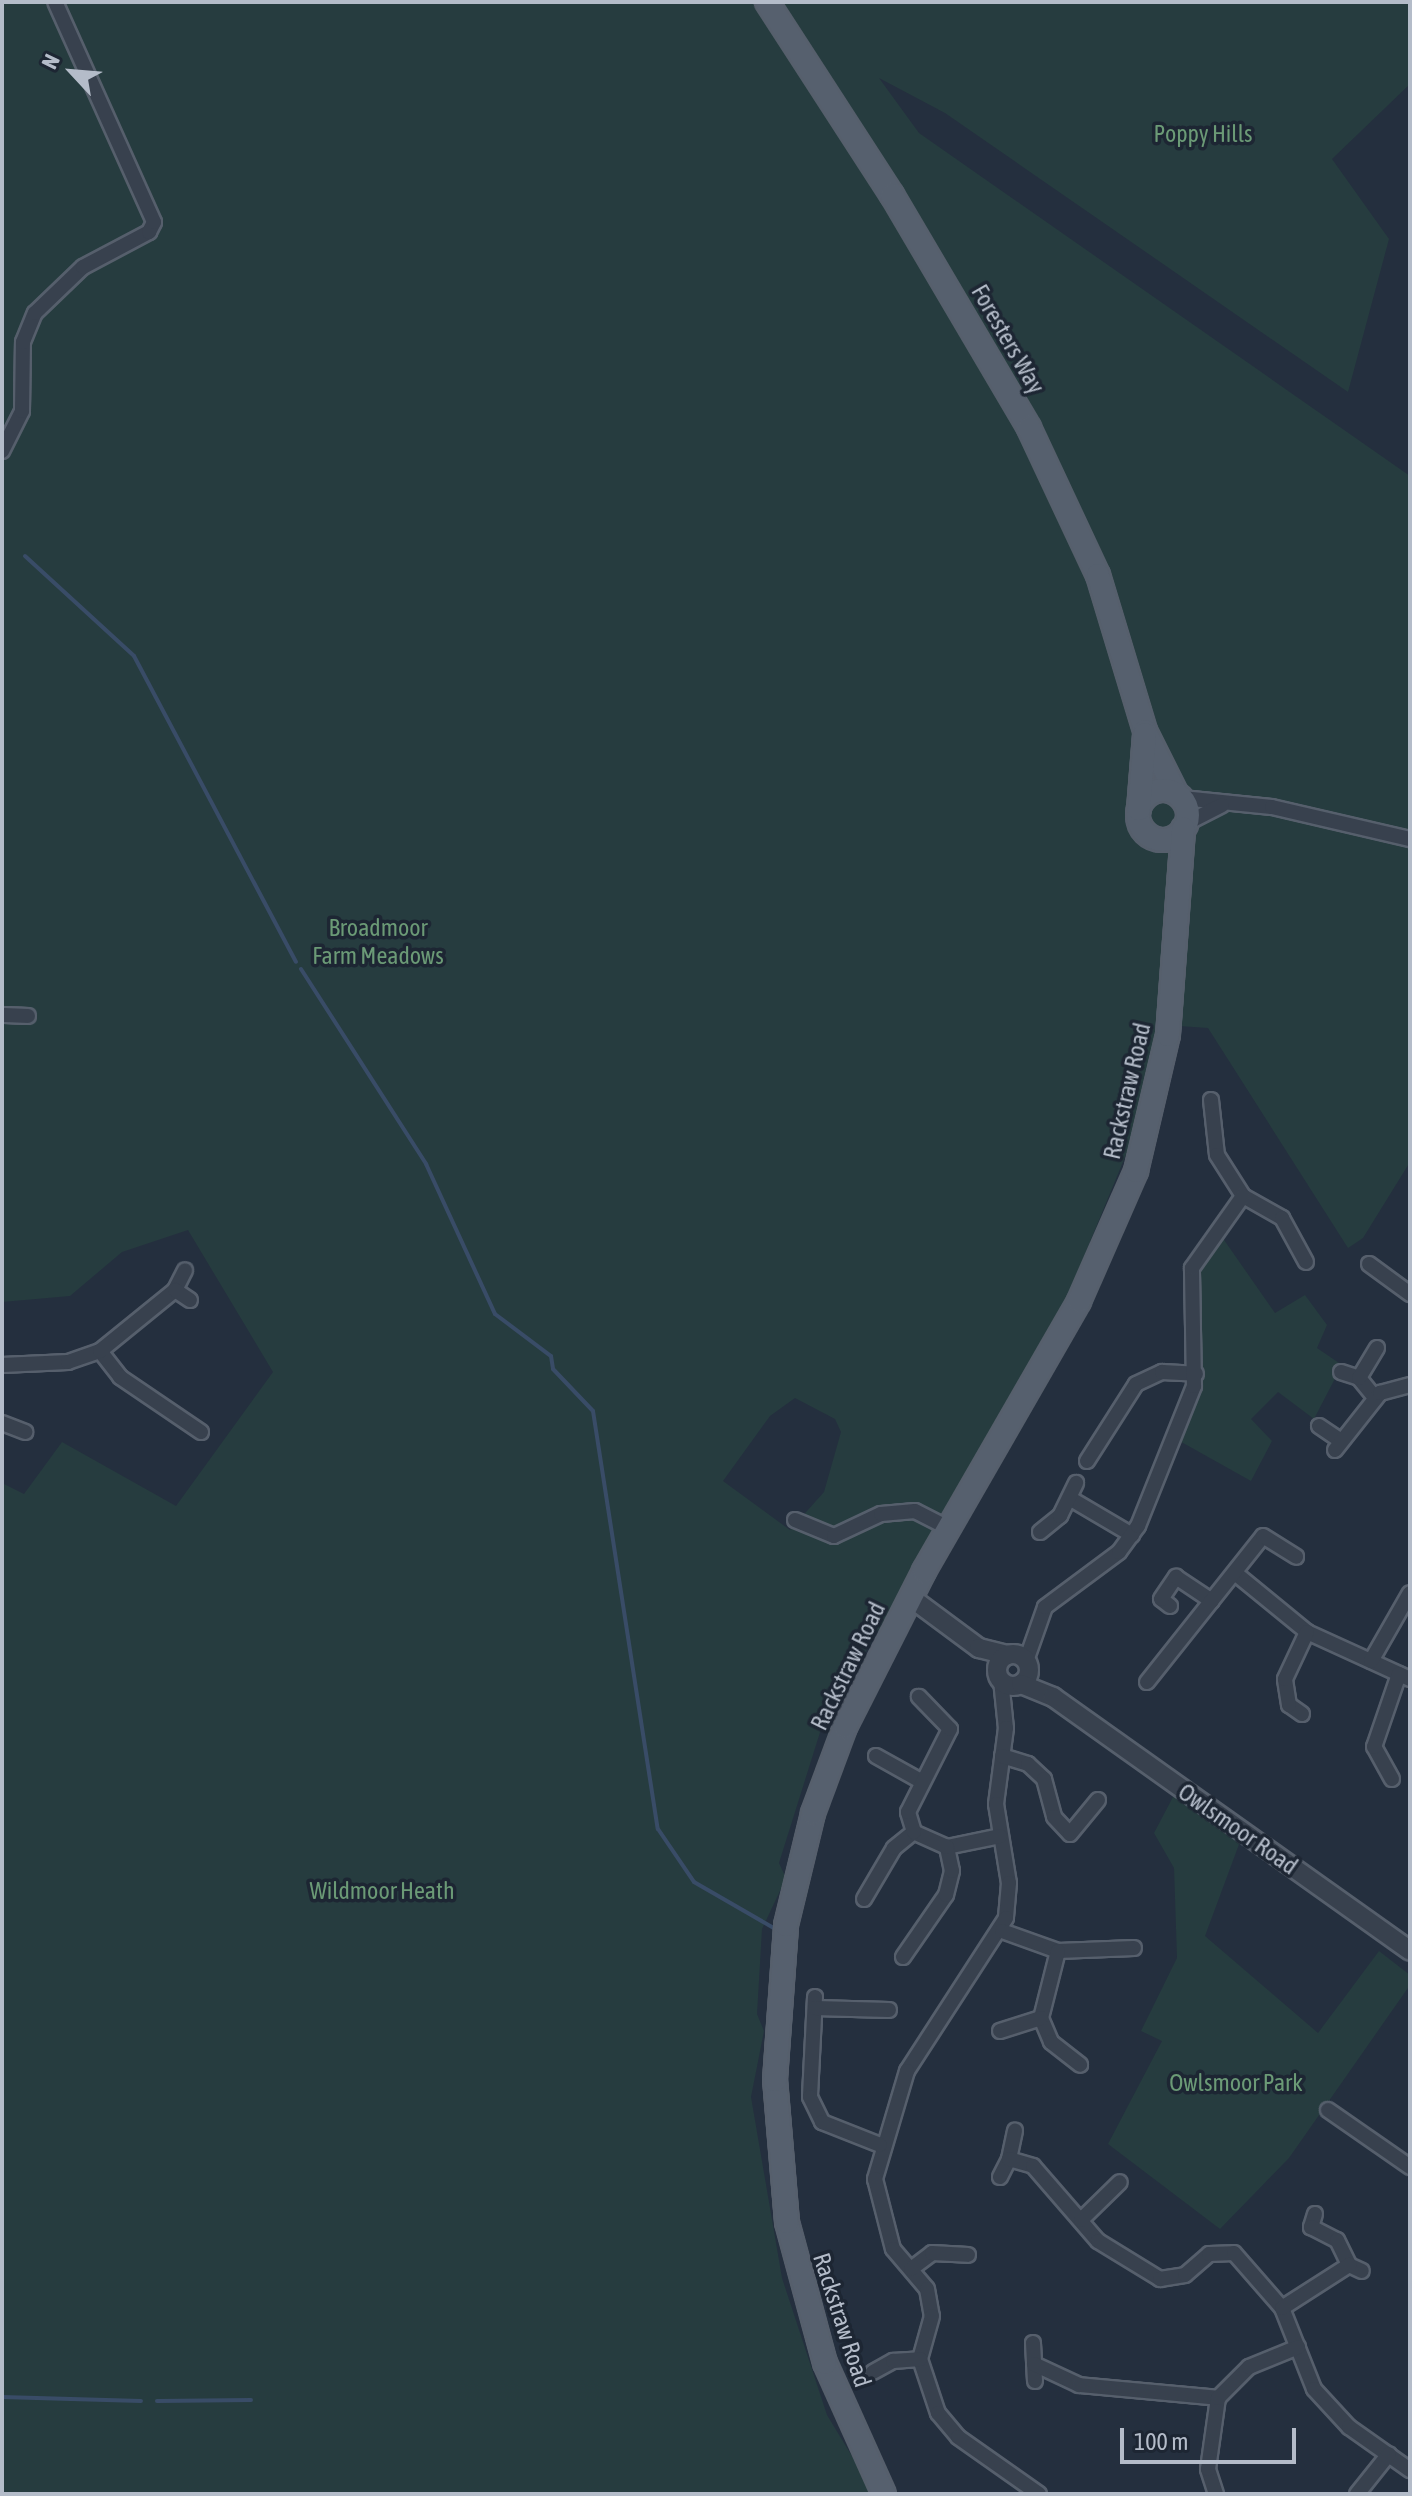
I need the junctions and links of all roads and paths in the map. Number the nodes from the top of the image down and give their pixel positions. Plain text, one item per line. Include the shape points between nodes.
1 (55, 2) edge
2 (767, 2) edge
3 (2, 451) edge
4 (1145, 731) junction
5 (1179, 795) junction
6 (1226, 803) junction
7 (1139, 809) junction
8 (1185, 826) junction
9 (1150, 836) junction
10 (1410, 839) edge
11 (1176, 896) junction
12 (2, 1015) edge
13 (28, 1016) dead end
14 (1211, 1100) dead end
15 (1243, 1196) junction
16 (1306, 1262) dead end
17 (1369, 1264) dead end
18 (185, 1270) dead end
19 (175, 1290) junction
20 (1409, 1290) edge
21 (190, 1300) dead end
22 (1377, 1348) dead end
23 (100, 1351) junction
24 (2, 1366) edge
25 (1341, 1372) dead end
26 (1196, 1374) junction
27 (1359, 1378) junction
28 (1410, 1385) edge
29 (1375, 1398) junction
30 (2, 1423) edge
31 (1319, 1426) dead end
32 (25, 1432) dead end
33 (201, 1432) dead end
34 (1087, 1461) dead end
35 (1076, 1483) dead end
36 (1071, 1499) junction
37 (795, 1520) dead end
38 (949, 1528) junction
39 (1040, 1532) dead end
40 (1132, 1535) junction
41 (1296, 1557) dead end
42 (1235, 1573) junction
43 (1410, 1593) edge
44 (910, 1597) junction
45 (1212, 1601) junction
46 (1170, 1606) dead end
47 (1307, 1632) junction
48 (1371, 1661) junction
49 (1014, 1670) junction
50 (1405, 1676) edge
51 (1147, 1682) dead end
52 (919, 1697) dead end
53 (1302, 1714) dead end
54 (876, 1756) dead end
55 (1002, 1756) junction
56 (1392, 1779) dead end
57 (919, 1780) junction
58 (1098, 1800) dead end
59 (914, 1832) junction
60 (1000, 1836) junction
61 (947, 1847) junction
62 (864, 1899) dead end
63 (1002, 1931) junction
64 (1134, 1948) dead end
65 (1058, 1951) junction
66 (1410, 1951) edge
67 (903, 1957) dead end
68 (889, 2010) dead end
69 (1041, 2018) junction
70 (1000, 2031) dead end
71 (1080, 2065) dead end
72 (1328, 2110) dead end
73 (1015, 2131) dead end
74 (880, 2145) junction
75 (1009, 2159) junction
76 (1410, 2167) edge
77 (1000, 2177) dead end
78 (1120, 2182) dead end
79 (1315, 2214) dead end
80 (1081, 2220) junction
81 (968, 2255) dead end
82 (911, 2269) junction
83 (1282, 2308) junction
84 (1033, 2343) dead end
85 (1298, 2347) junction
86 (920, 2359) junction
87 (1034, 2364) junction
88 (873, 2372) dead end
89 (1035, 2381) dead end
90 (1218, 2398) junction
91 (1389, 2454) junction
92 (1410, 2470) edge
93 (884, 2494) edge
94 (1039, 2494) edge
95 (1216, 2494) edge
96 (1357, 2494) edge

1 - 3 street via 153,228 83,267 35,313 23,342 22,411
2 - 4 main road, Foresters Way via 892,195 1029,428 1103,587
4 - 5 main road, Foresters Way
4 - 7 main road, Foresters Way
5 - 6 street
5 - 7 main road via 1152,793
5 - 8 main road
6 - 8 street
6 - 10 street
7 - 9 main road
8 - 9 main road via 1166,839
8 - 11 main road, Rackstraw Road
9 - 11 main road, Rackstraw Road
11 - 38 main road, Rackstraw Road via 1168,1035 1136,1171 1079,1301
12 - 13 street
14 - 15 street via 1217,1155
15 - 16 street via 1282,1218
15 - 26 street via 1192,1268 1187,1302
17 - 20 street
18 - 19 street
19 - 21 street
19 - 23 street
22 - 27 street
23 - 24 street via 68,1362
23 - 33 street via 120,1377
25 - 27 street
26 - 34 street via 1162,1372 1136,1384
26 - 40 street
27 - 29 street
28 - 29 street
29 - 31 street via 1338,1446
30 - 32 street
35 - 36 street
36 - 39 street
36 - 40 street
37 - 38 street via 834,1536 881,1514 915,1511
38 - 44 main road, Rackstraw Road
40 - 49 street via 1059,1593 1032,1629
41 - 42 street via 1263,1536
42 - 45 street
42 - 47 street
43 - 48 street
44 - 49 street, Owlsmoor Road
44 - 93 main road, Rackstraw Road via 845,1727 813,1813 786,1925 776,2033 778,2161 794,2258 834,2388
45 - 46 street via 1176,1577 1161,1599
45 - 51 street
47 - 48 street
47 - 53 street via 1285,1679 1289,1705
48 - 50 street
49 - 55 street
49 - 66 street, Owlsmoor Road
50 - 56 street via 1374,1747
52 - 57 street via 950,1729
54 - 57 street
55 - 58 street via 1028,1764 1044,1779 1054,1817 1070,1834
55 - 60 street
57 - 59 street via 908,1812
59 - 61 street
59 - 62 street via 894,1848
60 - 61 street
60 - 63 street via 1009,1883
61 - 67 street via 946,1895
63 - 65 street
63 - 74 street via 940,2009
64 - 65 street
65 - 69 street
68 - 74 street via 815,2003 810,2097 822,2122
69 - 70 street
69 - 71 street via 1051,2042
72 - 76 street
73 - 75 street
74 - 82 street via 878,2213
75 - 77 street
75 - 80 street via 1051,2180
78 - 80 street via 1109,2201
79 - 83 street via 1311,2227 1337,2240 1355,2268
80 - 83 street via 1098,2241 1160,2279 1185,2275 1209,2254 1234,2253
81 - 82 street via 932,2253
82 - 86 street via 927,2289 932,2316
83 - 85 street
84 - 87 street
85 - 90 street via 1249,2367
85 - 91 street via 1314,2389
86 - 88 street via 893,2361
86 - 94 street via 938,2413 958,2437
87 - 89 street
87 - 90 street via 1079,2385
90 - 95 street via 1208,2469
91 - 92 street
91 - 96 street

